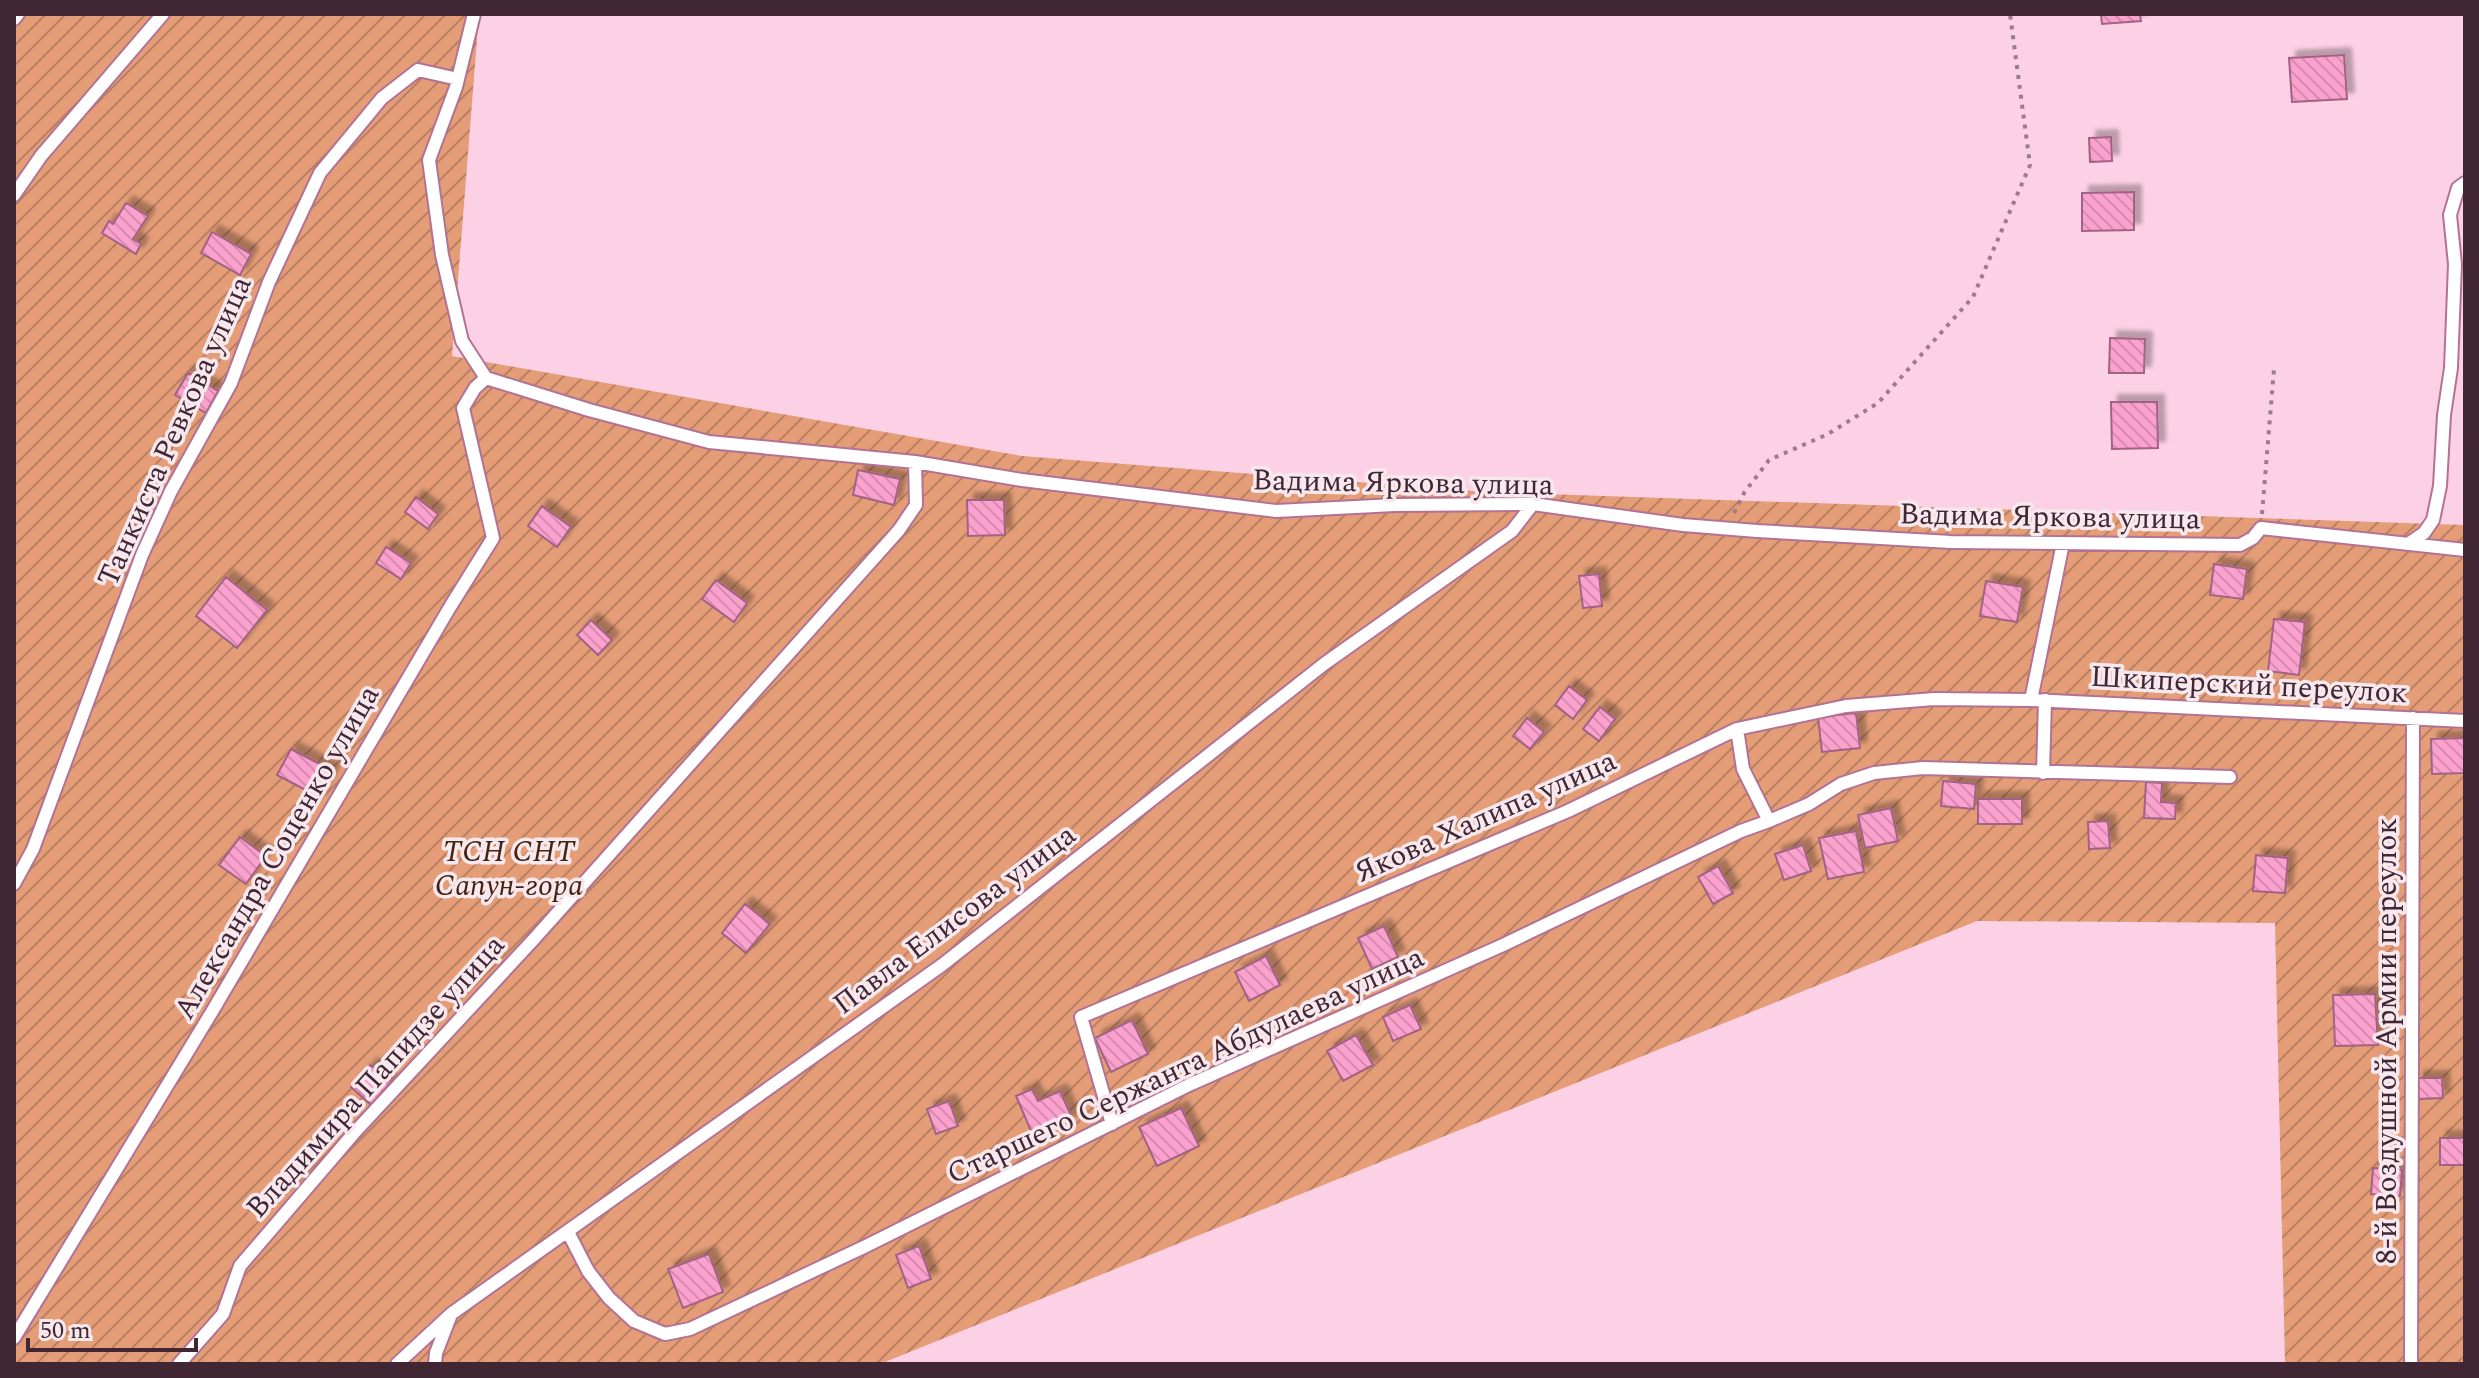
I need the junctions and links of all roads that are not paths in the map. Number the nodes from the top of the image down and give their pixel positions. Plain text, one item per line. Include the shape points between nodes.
1 (18, 14) edge
2 (163, 14) edge
3 (474, 14) edge
4 (14, 19) edge
5 (458, 79) junction
6 (2465, 183) edge
7 (14, 195) edge
8 (486, 378) junction
9 (915, 462) junction
10 (1533, 504) junction
11 (2411, 542) junction
12 (2063, 543) junction
13 (2465, 550) edge
14 (2031, 700) junction
15 (2045, 700) junction
16 (2413, 718) junction
17 (2465, 721) edge
18 (1737, 729) junction
19 (2043, 773) junction
20 (2230, 777) dead end
21 (1769, 821) junction
22 (14, 884) edge
23 (1112, 1124) junction
24 (568, 1232) junction
25 (451, 1314) junction
26 (14, 1338) edge
27 (179, 1364) edge
28 (397, 1364) edge
29 (435, 1364) edge
30 (2411, 1364) edge

1 - 4 lane
2 - 7 lane
3 - 5 lane
5 - 8 lane via 429,160 442,255 462,341
5 - 22 lane, Танкиста Ревкова улица via 418,70 382,98 320,173 269,282 231,383 142,555 33,849
6 - 11 lane via 2458,188 2450,215 2455,287 2440,486 2433,520
8 - 9 lane, Вадима Яркова улица via 709,442
8 - 26 lane, Александра Соценко улица via 463,408 493,538
9 - 10 lane, Вадима Яркова улица via 1276,511
9 - 27 lane, Владимира Папидзе улица via 916,505 899,530 354,1133 240,1266 223,1314
10 - 12 lane, Вадима Яркова улица via 1726,529
10 - 24 lane, Павла Елисова улица via 1512,531 1324,664 942,965
11 - 12 lane, Вадима Яркова улица via 2261,528 2240,545
11 - 13 lane
12 - 14 lane
14 - 15 lane, Шкиперский переулок
14 - 18 lane, Якова Халипа улица via 1934,699 1846,706
15 - 16 lane, Шкиперский переулок
15 - 19 lane
16 - 17 lane, Шкиперский переулок
16 - 30 lane, 8-й Воздушной Армии переулок
18 - 21 lane via 1743,769
18 - 23 lane, Якова Халипа улица via 1568,811 1081,1017
19 - 20 lane
19 - 21 lane via 1923,768 1874,773
21 - 23 lane, Старшего Сержанта Абдулаева улица
23 - 24 lane, Старшего Сержанта Абдулаева улица via 690,1329 665,1334 634,1321 609,1298
24 - 25 lane, Павла Елисова улица
25 - 28 lane, Павла Елисова улица
25 - 29 lane

